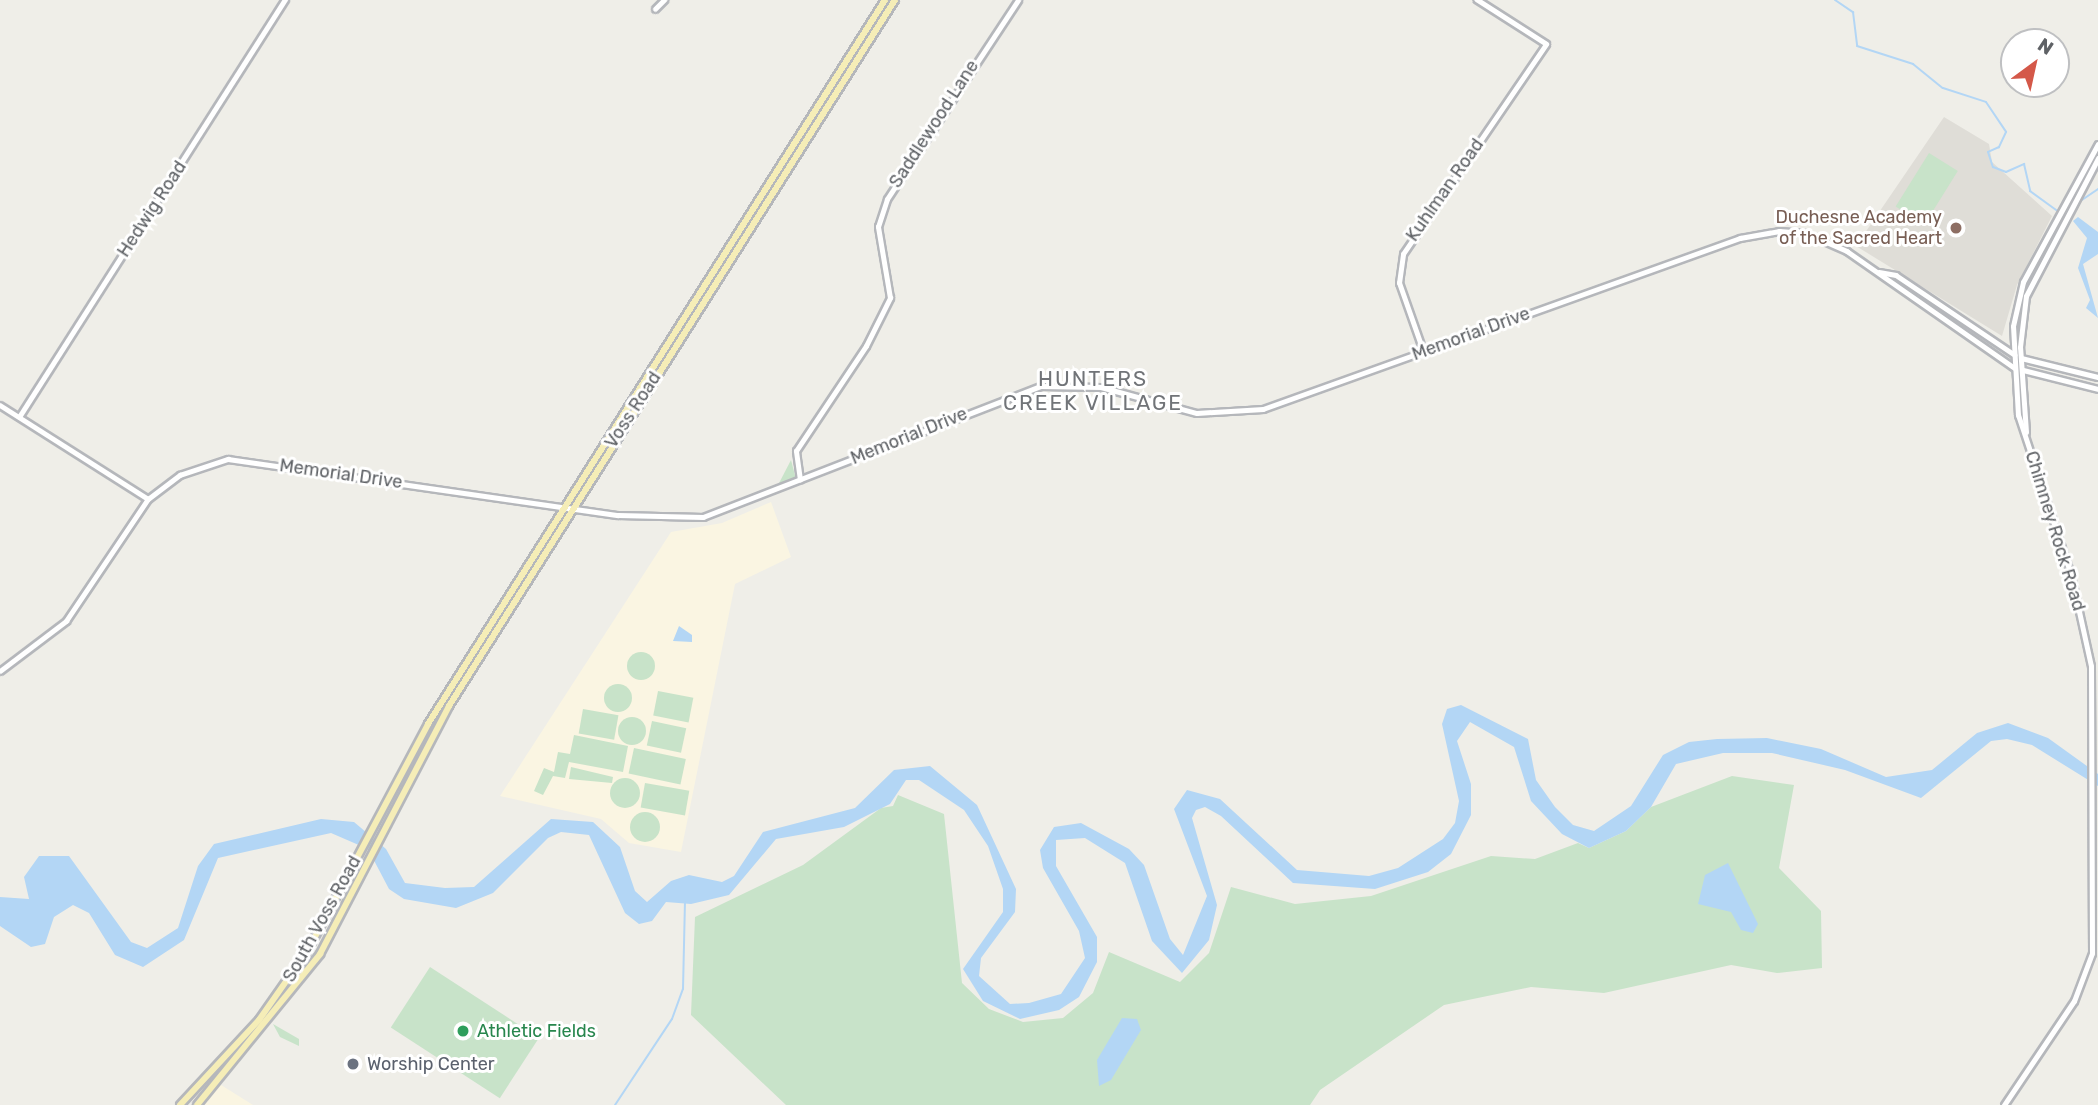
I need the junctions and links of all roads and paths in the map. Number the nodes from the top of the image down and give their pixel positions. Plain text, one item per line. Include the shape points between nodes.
1 (285, 0) edge
2 (664, 0) edge
3 (885, 0) edge
4 (895, 0) edge
5 (1018, 0) edge
6 (1477, 0) edge
7 (655, 9) dead end
8 (849, 57) junction
9 (856, 61) junction
10 (817, 107) junction
11 (824, 112) junction
12 (2098, 144) edge
13 (2098, 158) edge
14 (2085, 176) junction
15 (2056, 227) junction
16 (727, 246) junction
17 (735, 251) junction
18 (2034, 261) junction
19 (2040, 264) junction
20 (1878, 271) junction
21 (1423, 351) junction
22 (2015, 355) junction
23 (2022, 358) junction
24 (2016, 368) junction
25 (2023, 370) junction
26 (2095, 377) edge
27 (2096, 389) edge
28 (0, 405) edge
29 (19, 417) junction
30 (2025, 435) junction
31 (800, 480) junction
32 (148, 499) junction
33 (567, 506) junction
34 (502, 606) junction
35 (509, 611) junction
36 (472, 652) junction
37 (480, 658) junction
38 (0, 671) edge
39 (416, 746) junction
40 (424, 751) junction
41 (375, 823) joint
42 (386, 829) joint
43 (328, 913) junction
44 (342, 913) junction
45 (211, 1071) junction
46 (220, 1079) junction
47 (180, 1105) edge
48 (197, 1105) edge
49 (2004, 1105) edge

1 - 29 street, Hedwig Road
2 - 7 street
3 - 8 main road, Voss Road
4 - 9 main road, Voss Road
5 - 31 street, Saddlewood Lane via 887,199 878,227 890,298 866,346 796,451
6 - 21 street, Kuhlman Road via 1546,44 1402,254 1399,283
8 - 9 main road
8 - 10 main road, Voss Road
9 - 11 main road, Voss Road
10 - 11 main road
10 - 16 main road, Voss Road
11 - 17 main road, Voss Road
12 - 14 main road, Chimney Rock Road
13 - 14 main road, Chimney Rock Road
14 - 15 main road, Chimney Rock Road
15 - 18 main road, Chimney Rock Road
15 - 19 main road, Chimney Rock Road
16 - 17 main road
16 - 33 main road, Voss Road
17 - 33 main road, Voss Road
18 - 19 main road
18 - 22 main road, Chimney Rock Road via 2017,303
19 - 23 main road, Chimney Rock Road via 2022,315
20 - 21 street, Memorial Drive via 1828,241 1766,232
20 - 22 street, Memorial Drive via 1896,275
20 - 24 street, Memorial Drive
21 - 31 street, Memorial Drive via 1263,409 1229,414 1197,413 1082,384 1041,386
22 - 23 main road, Memorial Drive
22 - 24 main road, Chimney Rock Road
23 - 25 main road, Chimney Rock Road
23 - 26 main road, Memorial Drive
24 - 25 main road, Memorial Drive
24 - 30 main road, Chimney Rock Road
25 - 27 main road, Memorial Drive
25 - 30 main road, Chimney Rock Road
28 - 29 street
29 - 32 street
30 - 49 main road, Chimney Rock Road via 2086,636 2094,810 2089,963 2074,1000
31 - 33 street, Memorial Drive via 731,510 690,519
32 - 33 street, Memorial Drive via 180,475 228,459
32 - 38 street, Memorial Drive via 66,621
33 - 34 main road, Voss Road
33 - 35 main road, Voss Road
34 - 35 main road
34 - 36 main road, Voss Road
35 - 37 main road, Voss Road
36 - 37 main road
36 - 39 main road, Voss Road
37 - 40 main road, Voss Road
39 - 40 main road
39 - 41 main road, Voss Road
40 - 42 main road, Voss Road
41 - 43 main road, South Voss Road
42 - 44 main road, South Voss Road
43 - 44 main road
43 - 45 main road, South Voss Road via 272,1003
44 - 46 main road, South Voss Road via 295,992
45 - 46 main road
45 - 47 main road, South Voss Road
46 - 48 main road, South Voss Road

